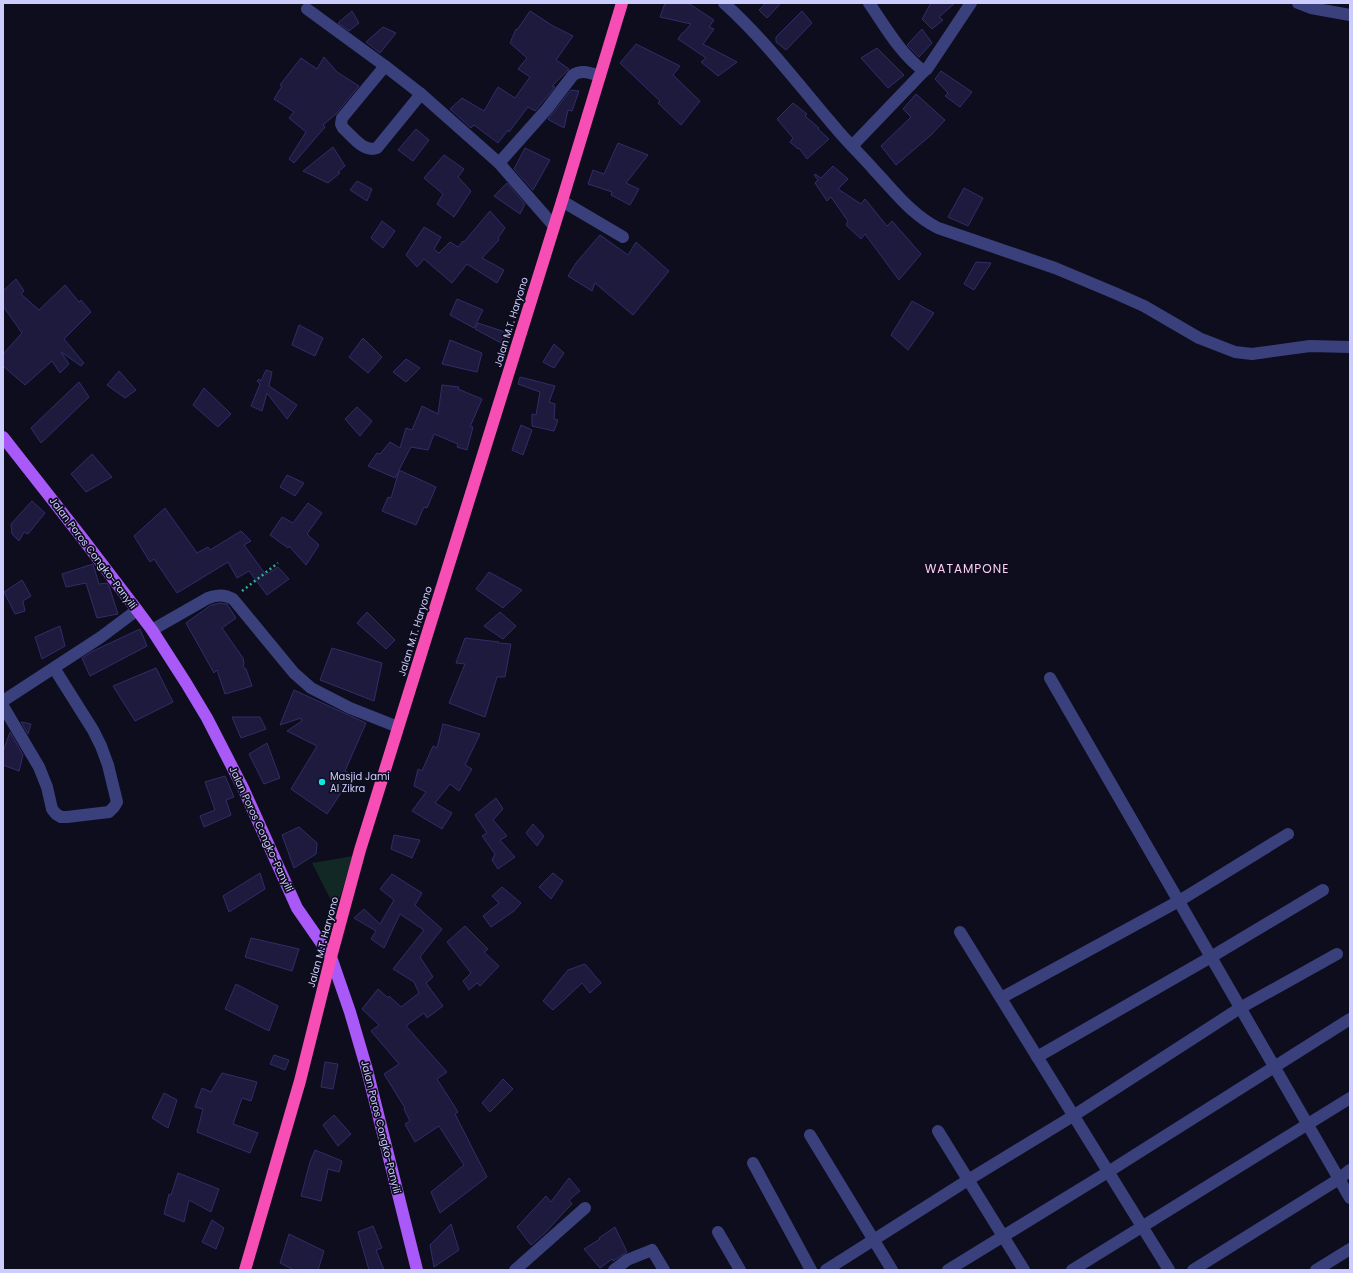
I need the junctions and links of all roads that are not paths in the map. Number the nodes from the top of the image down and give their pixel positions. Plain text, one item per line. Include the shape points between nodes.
1 (622, 3) edge
2 (724, 3) edge
3 (869, 3) edge
4 (970, 3) edge
5 (1298, 3) edge
6 (307, 9) dead end
7 (1350, 16) edge
8 (385, 66) junction
9 (924, 71) junction
10 (600, 76) junction
11 (422, 94) junction
12 (852, 146) junction
13 (498, 163) junction
14 (562, 201) junction
15 (554, 226) junction
16 (623, 237) dead end
17 (1350, 347) edge
18 (3, 437) edge
19 (137, 610) junction
20 (152, 630) junction
21 (54, 668) junction
22 (1050, 678) dead end
23 (3, 701) edge
24 (3, 706) edge
25 (398, 727) junction
26 (1288, 834) dead end
27 (1323, 890) dead end
28 (1178, 901) junction
29 (960, 932) dead end
30 (1337, 954) dead end
31 (330, 957) junction
32 (1211, 957) junction
33 (1001, 998) junction
34 (1240, 1008) junction
35 (1350, 1019) edge
36 (1037, 1057) junction
37 (1274, 1067) junction
38 (1350, 1098) edge
39 (1073, 1116) junction
40 (1308, 1125) junction
41 (938, 1132) dead end
42 (810, 1135) dead end
43 (753, 1163) dead end
44 (1350, 1170) edge
45 (1108, 1172) junction
46 (1339, 1179) junction
47 (968, 1180) junction
48 (1350, 1198) edge
49 (585, 1208) dead end
50 (1142, 1227) junction
51 (718, 1232) dead end
52 (1003, 1236) junction
53 (873, 1240) junction
54 (1350, 1249) edge
55 (245, 1270) edge
56 (417, 1270) edge
57 (515, 1270) edge
58 (614, 1270) edge
59 (664, 1270) edge
60 (740, 1270) edge
61 (811, 1270) edge
62 (826, 1270) edge
63 (892, 1270) edge
64 (948, 1270) edge
65 (1024, 1270) edge
66 (1072, 1270) edge
67 (1169, 1270) edge
68 (1193, 1270) edge
69 (1316, 1270) edge

1 - 10 highway, Jalan M.T. Haryono
2 - 12 street via 791,74 834,128
3 - 9 street via 912,62
4 - 9 street
5 - 7 street
6 - 8 street
8 - 11 street
8 - 11 street via 342,118 343,128 366,148 377,148
9 - 12 street
10 - 13 street via 585,71 573,75
10 - 14 highway, Jalan M.T. Haryono
11 - 13 street
12 - 17 street via 903,202 925,221 938,228 1055,268 1118,294 1220,347 1252,354 1310,346
13 - 15 street
14 - 15 highway, Jalan M.T. Haryono
14 - 16 street
15 - 25 highway, Jalan M.T. Haryono
18 - 19 main road, Jalan Poros Congko-Panyili
19 - 20 main road, Jalan Poros Congko-Panyili
19 - 21 street
20 - 25 street via 213,596 226,596 233,599 294,673 311,688 350,708
20 - 31 main road, Jalan Poros Congko-Panyili via 207,718 243,788 297,908
21 - 23 street
21 - 24 street via 93,730 104,754 117,802 109,812 67,817 56,814 52,809 39,767
22 - 28 street
25 - 31 highway, Jalan M.T. Haryono
26 - 28 street
27 - 32 street
28 - 32 street
28 - 33 street
29 - 33 street
30 - 34 street
31 - 55 highway, Jalan M.T. Haryono via 300,1081
31 - 56 main road, Jalan Poros Congko-Panyili via 368,1070
32 - 34 street
32 - 36 street
33 - 36 street
34 - 37 street
34 - 39 street
35 - 37 street
36 - 39 street
37 - 40 street
37 - 45 street
38 - 40 street
39 - 45 street
39 - 47 street
40 - 46 street
40 - 50 street
41 - 47 street
42 - 53 street
43 - 61 street
44 - 46 street
45 - 50 street
45 - 52 street
46 - 48 street
46 - 68 street
47 - 52 street
47 - 53 street
49 - 57 street
50 - 66 street
50 - 67 street
51 - 60 street
52 - 64 street
52 - 65 street
53 - 62 street
53 - 63 street
54 - 69 street
58 - 59 street via 627,1260 652,1250

